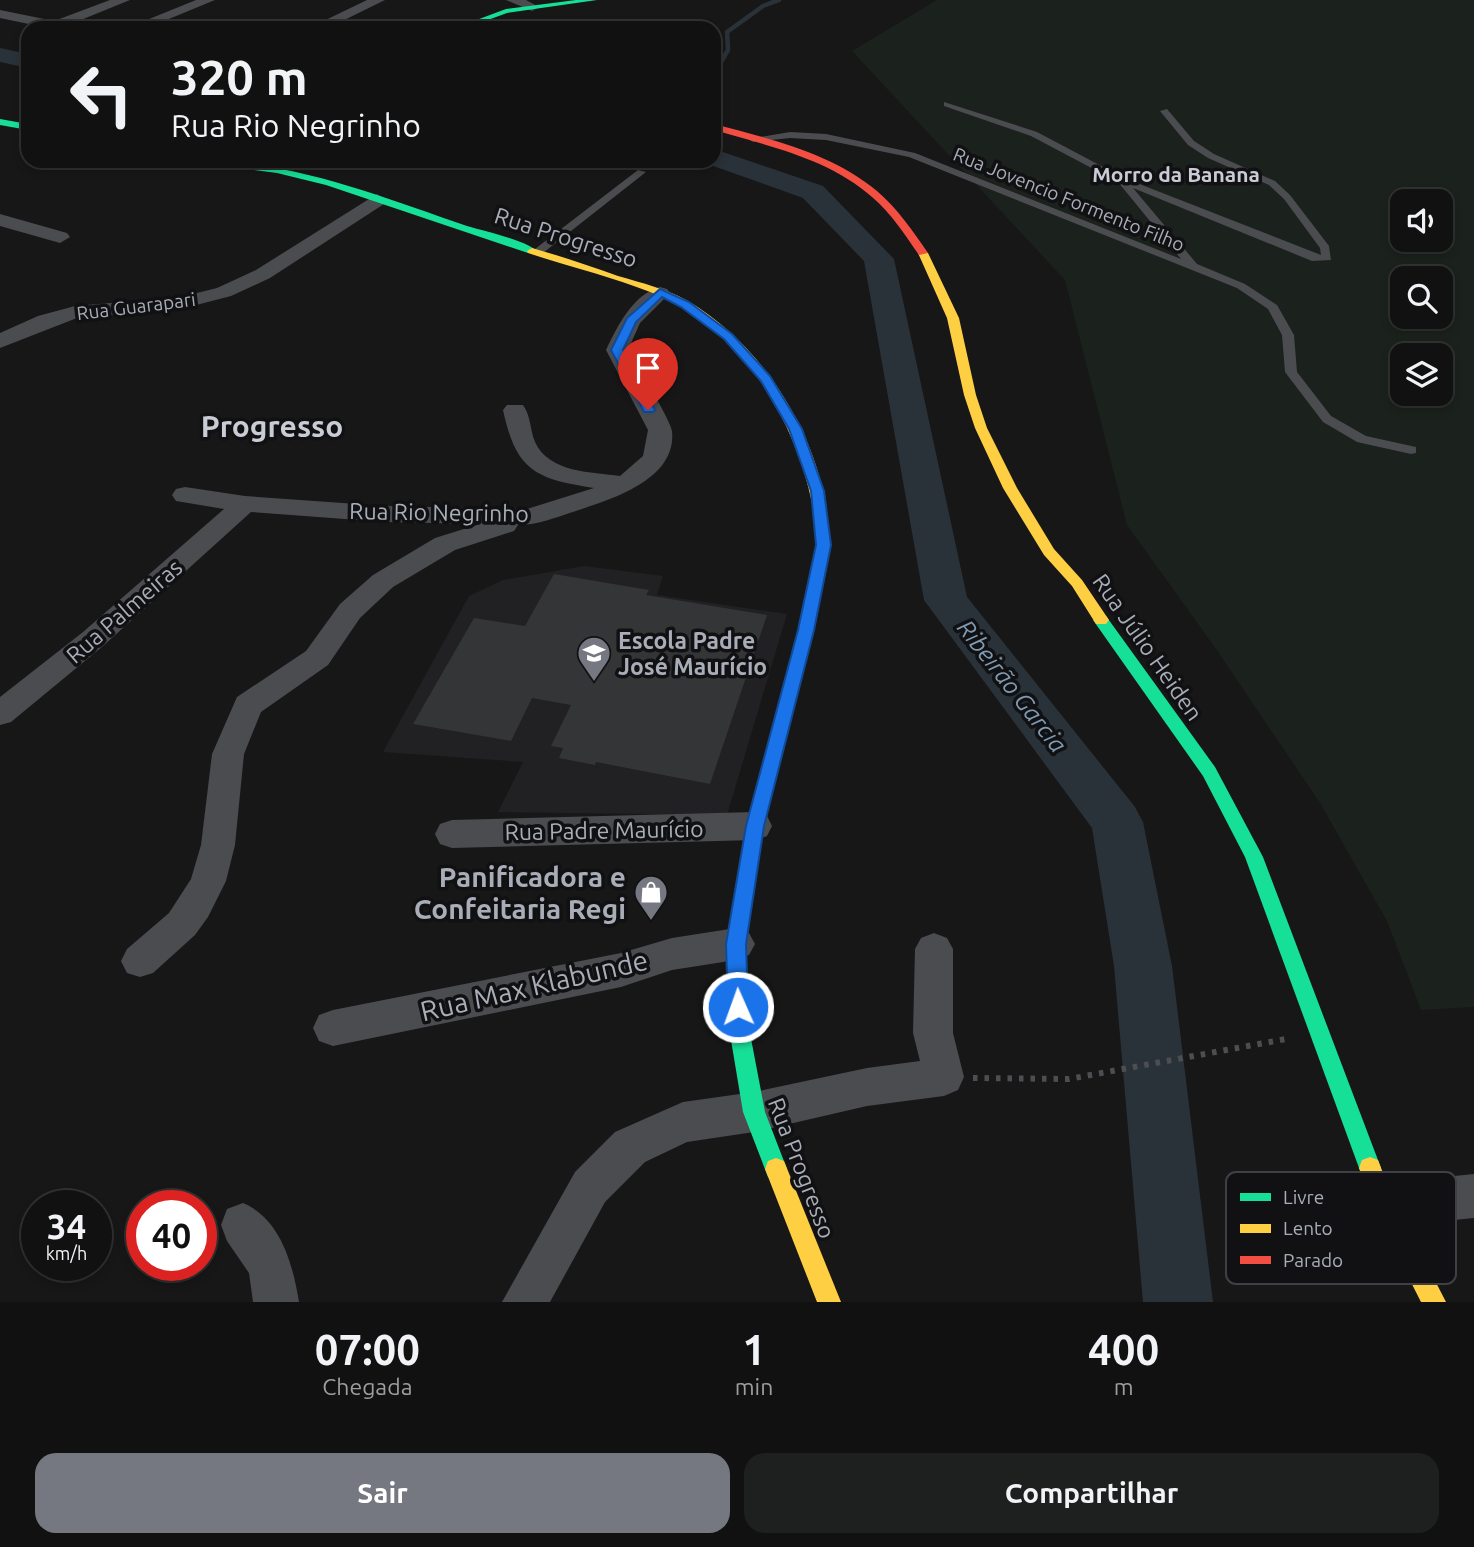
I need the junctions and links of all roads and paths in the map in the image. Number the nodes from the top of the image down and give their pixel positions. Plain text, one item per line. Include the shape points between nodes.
1 (123, 0) edge
2 (208, 0) edge
3 (377, 0) edge
4 (513, 0) edge
5 (593, 0) edge
6 (532, 7) junction
7 (0, 14) edge
8 (36, 21) edge
9 (74, 21) edge
10 (152, 21) edge
11 (331, 21) edge
12 (476, 21) edge
13 (947, 104) dead end
14 (1164, 111) dead end
15 (0, 121) edge
16 (21, 126) edge
17 (721, 129) edge
18 (753, 139) junction
19 (274, 168) edge
20 (641, 172) dead end
21 (1121, 180) junction
22 (377, 200) junction
23 (0, 220) edge
24 (60, 237) dead end
25 (539, 251) junction
26 (1193, 266) junction
27 (660, 293) junction
28 (0, 341) edge
29 (514, 410) dead end
30 (1411, 450) dead end
31 (627, 483) junction
32 (185, 495) dead end
33 (245, 504) junction
34 (529, 517) junction
35 (0, 714) edge
36 (755, 826) junction
37 (452, 834) dead end
38 (736, 944) junction
39 (934, 949) dead end
40 (140, 961) dead end
41 (333, 1028) dead end
42 (1318, 1033) junction
43 (944, 1077) junction
44 (754, 1112) junction
45 (1373, 1172) edge
46 (1474, 1196) edge
47 (1456, 1198) edge
48 (243, 1225) dead end
49 (1425, 1284) edge
50 (276, 1302) edge
51 (525, 1302) edge
52 (829, 1302) edge
53 (1434, 1302) edge

1 - 9 street
2 - 10 street
3 - 11 street
4 - 6 street
5 - 6 street
6 - 12 street
7 - 8 street
13 - 21 lane via 1034,134
14 - 21 lane, Rua Jovencio Formento Filho via 1191,143 1252,172 1287,197 1325,248 1327,258 1316,259
15 - 16 street
17 - 18 street, Rua Júlio Heiden
18 - 26 lane, Rua Jovencio Formento Filho via 826,137 912,155
18 - 42 street, Rua Júlio Heiden via 810,156 859,181 900,221 926,257 953,318 981,428 1010,488 1049,552 1077,583 1209,772 1254,857
19 - 22 street, Rua Progresso
20 - 25 lane
21 - 26 lane, Rua Jovencio Formento Filho
22 - 25 street, Rua Progresso
22 - 28 street, Rua Guarapari via 263,274 224,292 181,303 75,312
23 - 24 street
25 - 27 street, Rua Progresso
26 - 30 lane via 1241,286 1273,307 1288,335 1291,372 1327,419 1362,439
27 - 31 street, Rua Rio Negrinho via 631,320 617,350 660,430 655,458
27 - 36 street, Rua Progresso via 685,304 728,337 766,379 796,429 818,491 824,545
29 - 31 street via 525,449 547,468 575,479
31 - 34 street, Rua Rio Negrinho
32 - 33 street, Rua Rio Negrinho
33 - 34 street, Rua Rio Negrinho via 385,514
33 - 35 street, Rua Palmeiras via 93,639
34 - 40 street via 445,544 383,581 350,611 317,658 248,705 228,754 218,845 208,881 182,924
36 - 37 street, Rua Padre Maurício
36 - 38 street, Rua Progresso
38 - 41 street, Rua Max Klabunde
38 - 44 street, Rua Progresso via 739,1028
39 - 43 street via 933,1032
42 - 43 path via 1069,1079
42 - 45 street, Rua Júlio Heiden
43 - 44 street via 866,1087
44 - 51 street via 683,1122 630,1147 590,1187
44 - 52 street, Rua Progresso
46 - 47 street
48 - 50 street via 271,1266
49 - 53 street, Rua Júlio Heiden

